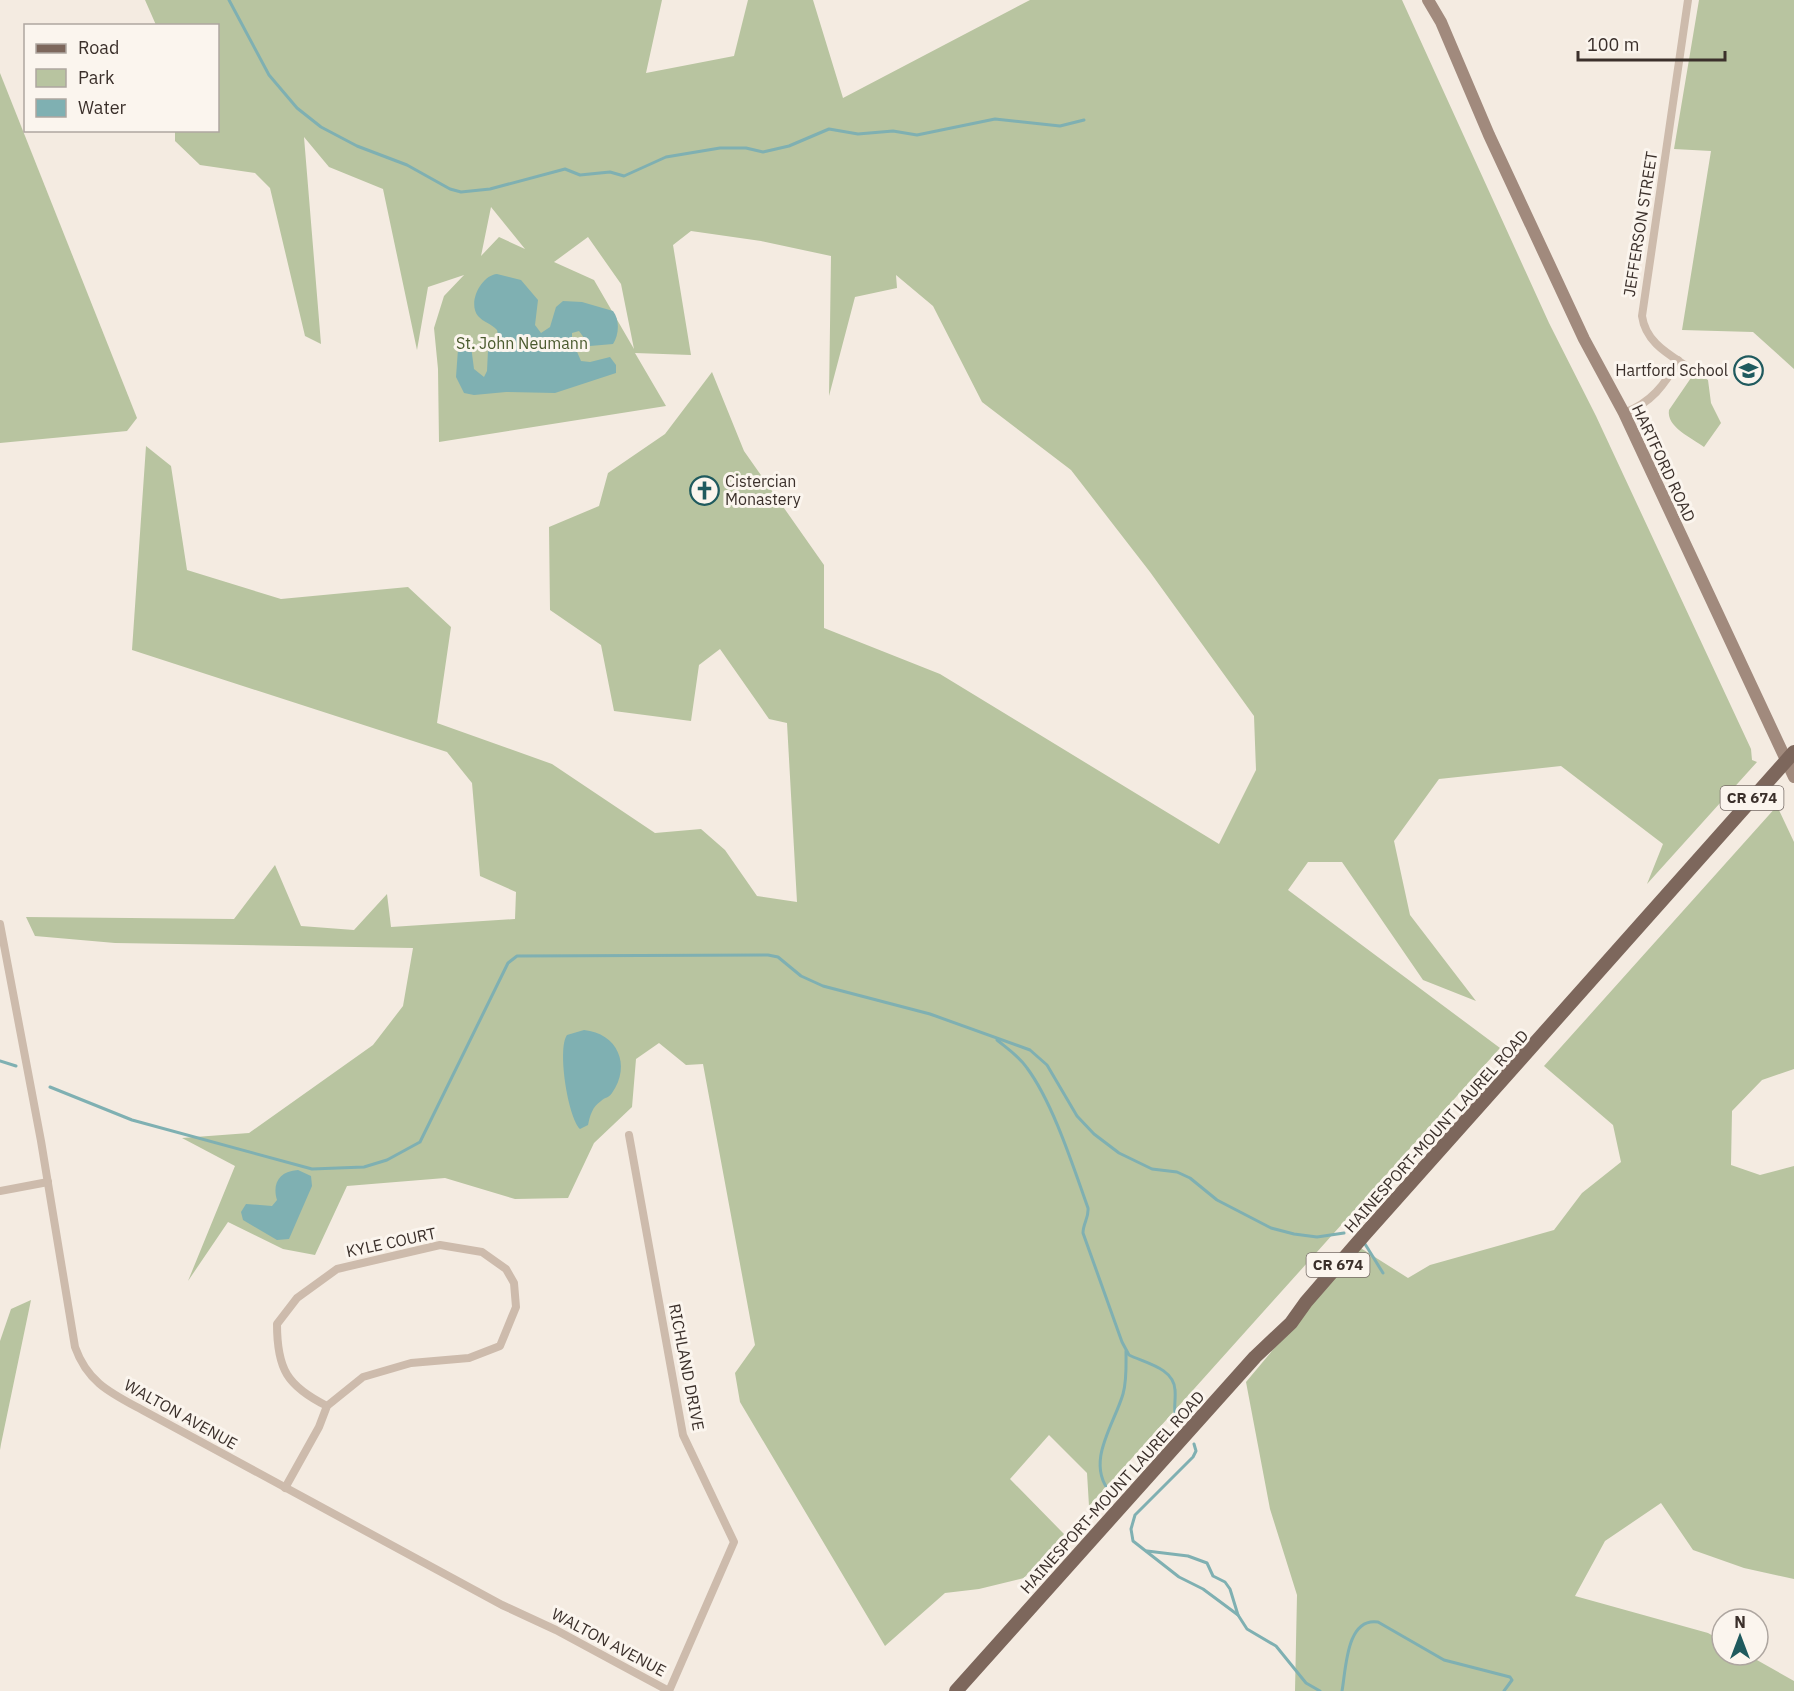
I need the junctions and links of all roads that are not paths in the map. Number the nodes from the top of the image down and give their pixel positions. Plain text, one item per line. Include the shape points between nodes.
1 (1428, 0) edge
2 (1688, 0) edge
3 (1678, 360) junction
4 (1695, 372) dead end
5 (1624, 413) junction
6 (1790, 756) edge
7 (1794, 777) edge
8 (0, 924) edge
9 (629, 1135) dead end
10 (48, 1182) junction
11 (0, 1191) edge
12 (327, 1406) junction
13 (285, 1488) junction
14 (669, 1691) edge
15 (956, 1691) edge

1 - 5 street, HARTFORD ROAD via 1584,339
2 - 3 street, JEFFERSON STREET via 1642,306 1648,336
3 - 4 street, JEFFERSON STREET
3 - 5 street via 1656,394
5 - 6 street, HARTFORD ROAD
6 - 7 street, HARTFORD ROAD
6 - 15 main road, HAINESPORT-MOUNT LAUREL ROAD / CR 674 via 1358,1242 1291,1323 1255,1357
8 - 10 street, WALTON AVENUE
9 - 14 street, RICHLAND DRIVE via 684,1435 734,1542
10 - 11 street
10 - 13 street, WALTON AVENUE via 75,1347 86,1372 118,1397
12 - 12 street, KYLE COURT via 363,1377 411,1363 469,1358 500,1346 516,1307 514,1283 506,1269 482,1252 440,1245 337,1269 297,1298 278,1324 285,1375 300,1390
12 - 13 street, KYLE COURT via 320,1427
13 - 14 street, WALTON AVENUE

